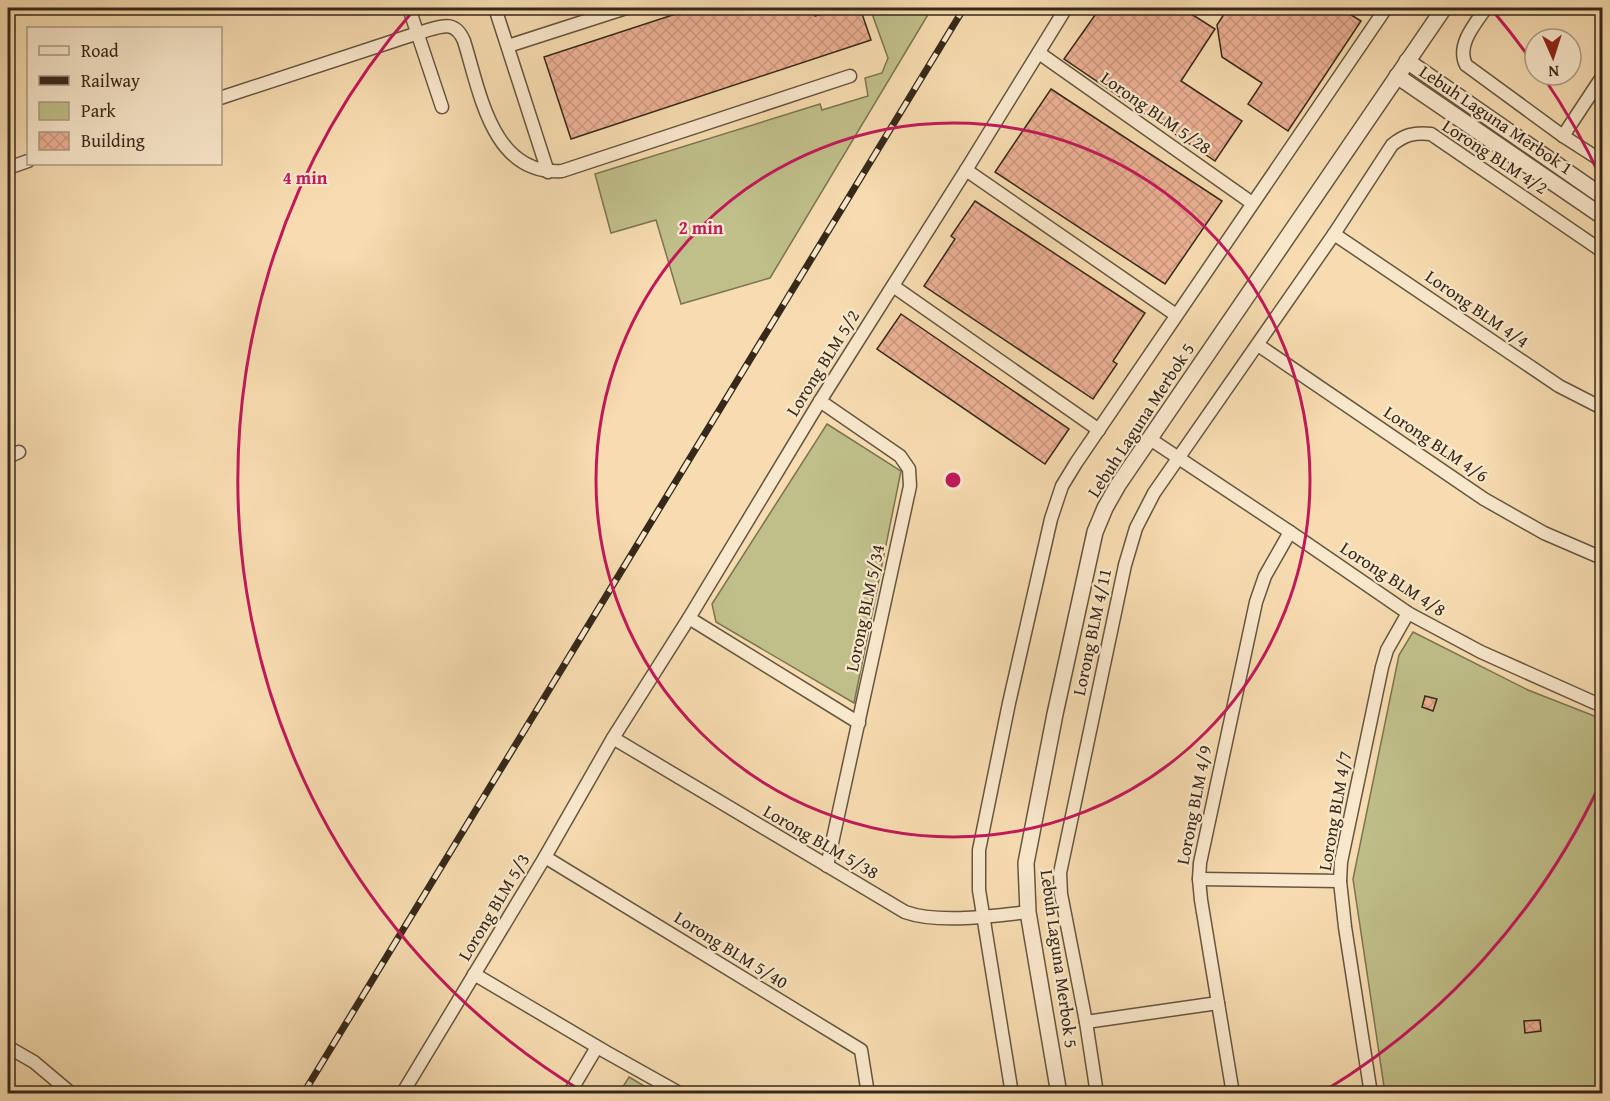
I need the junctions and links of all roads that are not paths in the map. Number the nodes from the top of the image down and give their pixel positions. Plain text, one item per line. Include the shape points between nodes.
1 (409, 8) edge
2 (495, 8) edge
3 (626, 8) edge
4 (1066, 8) edge
5 (1386, 8) edge
6 (1444, 8) edge
7 (1486, 8) edge
8 (418, 33) junction
9 (508, 46) junction
10 (1039, 53) junction
11 (1407, 61) junction
12 (850, 76) dead end
13 (1397, 76) junction
14 (1602, 76) edge
15 (222, 97) edge
16 (442, 107) dead end
17 (1563, 136) junction
18 (27, 161) edge
19 (1602, 161) edge
20 (8, 168) edge
21 (966, 170) junction
22 (548, 172) junction
23 (1602, 196) edge
24 (1252, 203) junction
25 (1602, 216) edge
26 (1334, 234) junction
27 (1602, 251) edge
28 (893, 286) junction
29 (1176, 315) junction
30 (1258, 345) junction
31 (820, 401) junction
32 (1602, 408) edge
33 (1099, 430) junction
34 (1150, 439) junction
35 (1179, 458) junction
36 (1290, 532) junction
37 (1602, 558) edge
38 (1408, 614) junction
39 (689, 618) junction
40 (1602, 706) edge
41 (859, 723) junction
42 (613, 738) junction
43 (545, 857) junction
44 (827, 866) junction
45 (1199, 879) junction
46 (1340, 881) junction
47 (1029, 912) junction
48 (984, 917) junction
49 (474, 974) junction
50 (1218, 1003) junction
51 (1086, 1022) junction
52 (8, 1047) edge
53 (597, 1047) junction
54 (72, 1094) edge
55 (402, 1094) edge
56 (569, 1094) edge
57 (681, 1094) edge
58 (868, 1094) edge
59 (1012, 1094) edge
60 (1059, 1094) edge
61 (1096, 1094) edge
62 (1233, 1094) edge
63 (1371, 1094) edge

1 - 8 street
2 - 9 street
3 - 9 street
4 - 10 street, Lorong BLM 5/2
5 - 24 street, Lebuh Laguna Merbok 5
6 - 11 street, Lebuh Laguna Merbok 5
7 - 17 street via 1464,47 1466,65
8 - 15 street
8 - 16 street
8 - 22 street via 446,26 460,31 489,122 499,140 517,159
9 - 22 street
10 - 21 street, Lorong BLM 5/2
10 - 24 street, Lorong BLM 5/28
11 - 13 street, Lebuh Laguna Merbok 5
11 - 23 street, Lebuh Laguna Merbok 1
12 - 22 street via 562,171
13 - 25 street, Lebuh Laguna Merbok 1
13 - 34 street, Lebuh Laguna Merbok 5
14 - 17 street
17 - 19 street
18 - 20 street
21 - 28 street, Lorong BLM 5/2
21 - 29 street
24 - 29 street, Lebuh Laguna Merbok 5
26 - 27 street, Lorong BLM 4/2 via 1392,145 1409,134 1421,133 1444,142
26 - 30 street, Lorong BLM 4/11
26 - 32 street, Lorong BLM 4/4 via 1559,386
28 - 31 street, Lorong BLM 5/2
28 - 33 street
29 - 33 street, Lebuh Laguna Merbok 5
30 - 35 street, Lorong BLM 4/11
30 - 37 street, Lorong BLM 4/6 via 1501,510
31 - 39 street, Lorong BLM 5/2
31 - 41 street, Lorong BLM 5/34 via 900,456 909,469 910,486
33 - 48 street, Lebuh Laguna Merbok 5 via 1062,486 1051,519 979,850
34 - 35 street, Lorong BLM 4/8
34 - 47 street, Lebuh Laguna Merbok 5 via 1118,485 1095,532 1030,839 1026,864
35 - 36 street, Lorong BLM 4/8
35 - 51 street, Lorong BLM 4/11 via 1136,528 1125,565 1063,849 1061,894
36 - 38 street, Lorong BLM 4/8
36 - 45 street, Lorong BLM 4/9 via 1265,576 1256,602
38 - 40 street, Lorong BLM 4/8 via 1481,652
38 - 46 street, Lorong BLM 4/7 via 1382,667
39 - 41 street
39 - 42 street, Lorong BLM 5/2
41 - 44 street, Lorong BLM 5/34
42 - 43 street, Lorong BLM 5/3
42 - 44 street, Lorong BLM 5/38
43 - 49 street, Lorong BLM 5/3
43 - 58 street, Lorong BLM 5/40 via 861,1050
44 - 48 street, Lorong BLM 5/38 via 912,915
45 - 46 street
45 - 50 street, Lorong BLM 4/9
46 - 63 street, Lorong BLM 4/7
47 - 48 street, Lorong BLM 5/38
47 - 60 street, Lebuh Laguna Merbok 5
48 - 59 street, Lebuh Laguna Merbok 5
49 - 53 street
49 - 55 street, Lorong BLM 5/3
50 - 51 street
50 - 62 street, Lorong BLM 4/9
51 - 61 street, Lorong BLM 4/11
52 - 54 street via 34,1062
53 - 56 street
53 - 57 street

